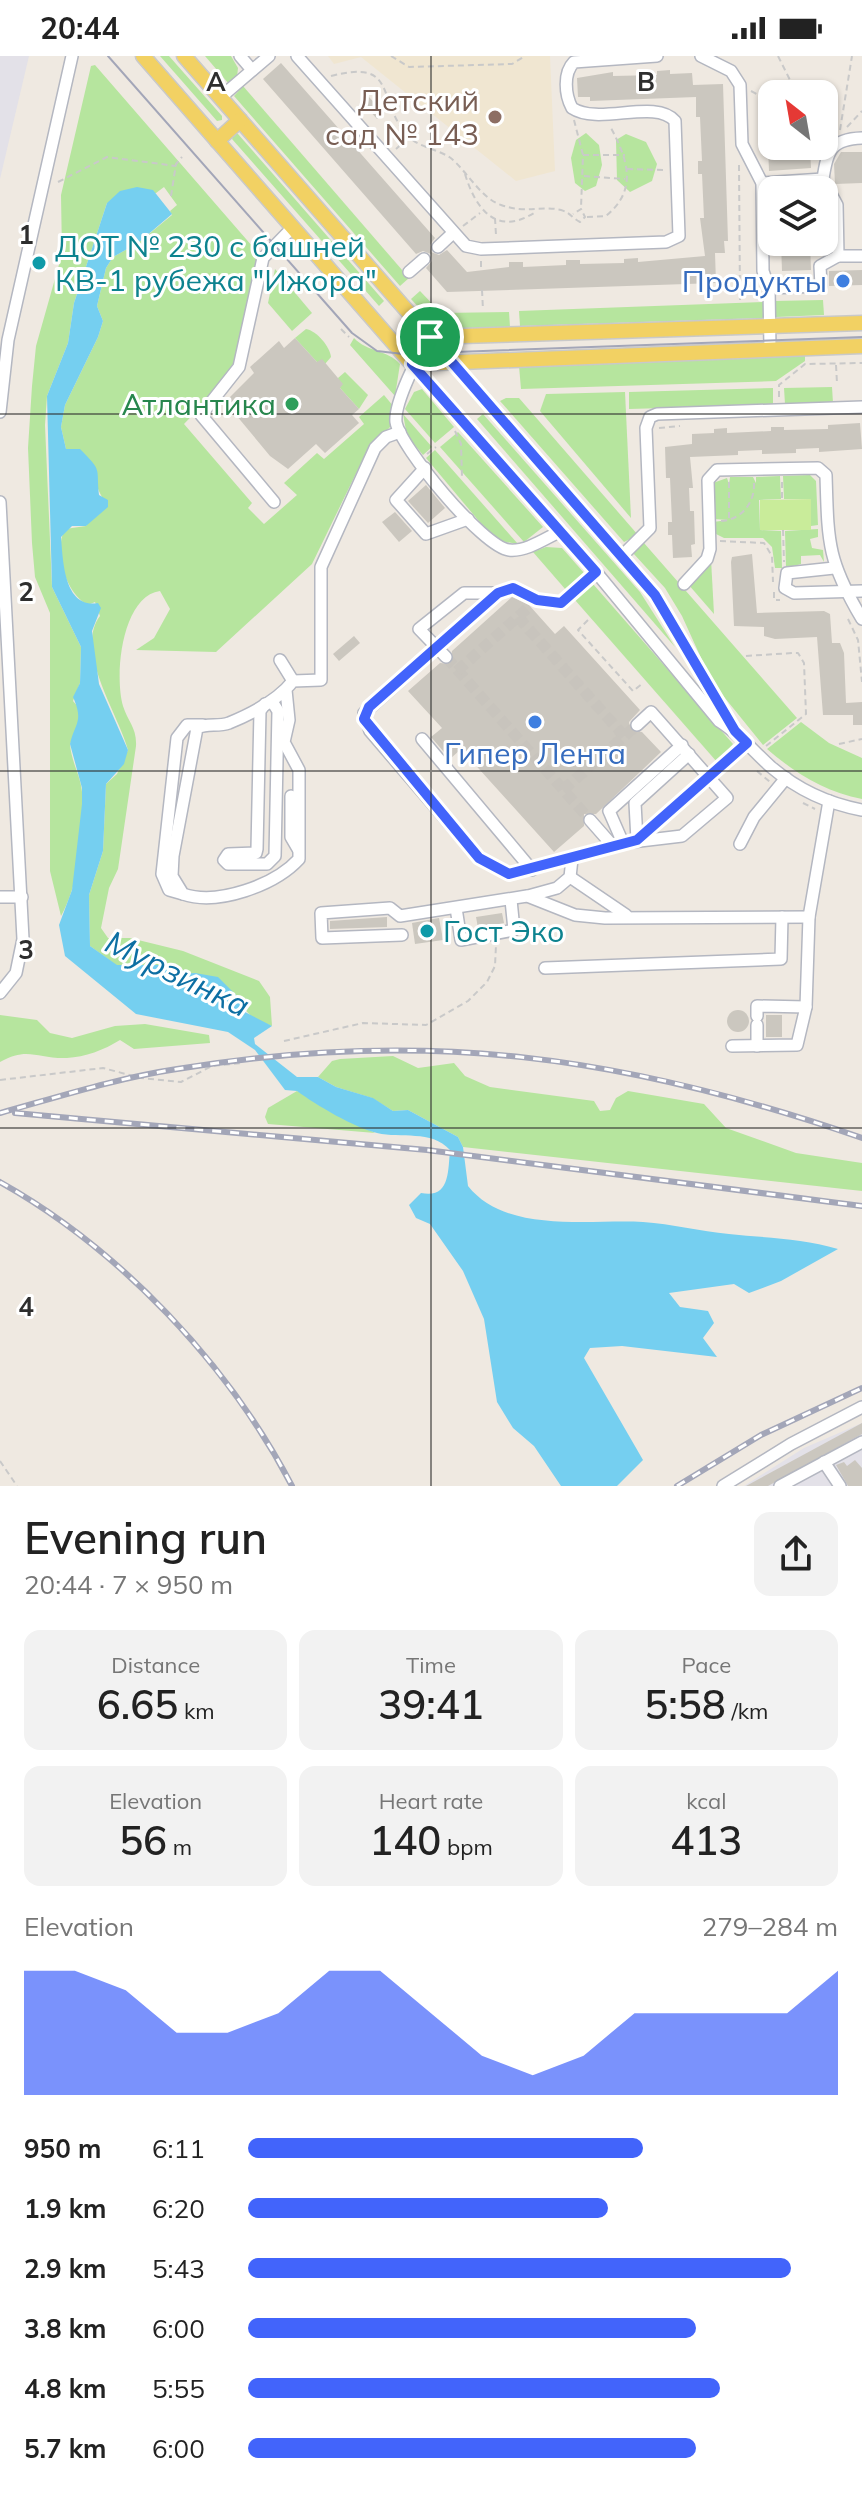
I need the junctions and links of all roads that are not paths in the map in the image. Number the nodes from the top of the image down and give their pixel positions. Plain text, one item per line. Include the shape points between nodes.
1 (72, 56) edge
2 (143, 56) edge
3 (184, 56) edge
4 (240, 56) edge
5 (269, 56) edge
6 (297, 56) edge
7 (657, 56) edge
8 (701, 56) edge
9 (252, 70) junction
10 (221, 97) junction
11 (240, 120) junction
12 (862, 138) edge
13 (217, 141) junction
14 (758, 176) edge
15 (823, 176) edge
16 (293, 227) junction
17 (453, 233) junction
18 (438, 247) dead end
19 (763, 256) edge
20 (838, 256) joint
21 (862, 256) edge
22 (424, 259) dead end
23 (409, 272) dead end
24 (769, 288) junction
25 (862, 323) edge
26 (770, 326) junction
27 (430, 337) junction
28 (862, 346) edge
29 (770, 349) junction
30 (451, 361) junction
31 (412, 364) junction
32 (2, 376) edge
33 (862, 407) edge
34 (0, 412) edge
35 (400, 432) junction
36 (425, 468) junction
37 (0, 502) edge
38 (274, 502) dead end
39 (468, 519) junction
40 (561, 531) junction
41 (622, 556) junction
42 (834, 568) junction
43 (596, 572) junction
44 (684, 584) dead end
45 (862, 591) edge
46 (846, 592) junction
47 (498, 593) junction
48 (862, 619) edge
49 (436, 648) junction
50 (4, 649) edge
51 (446, 657) tunnel mouth
52 (280, 660) dead end
53 (290, 686) junction
54 (269, 704) junction
55 (637, 725) dead end
56 (735, 731) junction
57 (254, 738) dead end
58 (422, 739) dead end
59 (747, 743) junction
60 (0, 750) edge
61 (14, 750) junction
62 (686, 750) junction
63 (259, 757) junction
64 (709, 778) junction
65 (786, 778) junction
66 (829, 801) junction
67 (862, 810) edge
68 (590, 820) tunnel mouth
69 (637, 840) junction
70 (617, 844) junction
71 (740, 844) dead end
72 (572, 859) junction
73 (532, 870) junction
74 (570, 877) junction
75 (527, 896) junction
76 (0, 897) edge
77 (22, 897) junction
78 (511, 900) junction
79 (456, 908) junction
80 (626, 915) junction
81 (400, 916) junction
82 (782, 917) junction
83 (809, 917) junction
84 (545, 968) dead end
85 (0, 993) edge
86 (806, 1007) junction
87 (732, 1046) dead end
88 (757, 1046) junction
89 (862, 1407) edge
90 (857, 1445) edge
91 (862, 1458) edge
92 (824, 1462) junction
93 (788, 1484) edge
94 (723, 1486) edge
95 (840, 1486) edge

1 - 32 street
2 - 13 main road
3 - 10 main road
4 - 9 street
5 - 9 street
6 - 17 street
7 - 17 street via 574,62 567,74 572,108 587,115 670,115 678,129 681,229 674,241 496,248 466,246
8 - 14 street via 731,71 740,85 742,144
9 - 10 street
10 - 11 main road
11 - 13 main road
11 - 27 main road
12 - 15 street via 831,146
13 - 16 main road
16 - 31 main road
16 - 38 street via 263,258 239,367 201,415
17 - 18 street
19 - 24 street
20 - 21 street
20 - 24 street via 820,266 821,286
22 - 23 street
24 - 26 street
25 - 26 main road
26 - 27 main road
26 - 29 street
27 - 30 street
27 - 31 street
28 - 29 main road
29 - 30 main road
30 - 31 main road
30 - 41 street
31 - 35 street via 398,406
31 - 40 street
32 - 34 street
33 - 41 street via 650,417 650,528
35 - 36 street
35 - 53 street via 375,448 324,558 321,680
36 - 39 street
36 - 39 street via 396,500 426,534
37 - 50 street
39 - 40 street via 494,544 509,550
40 - 43 street
41 - 56 street via 655,595
42 - 44 street via 823,470 717,470 708,480 710,549
42 - 46 street
42 - 46 street via 794,570 787,573 785,588 794,593
43 - 47 street via 561,603 534,603 513,588
43 - 56 street via 713,714
45 - 46 street
46 - 48 street
47 - 49 street
47 - 49 street via 464,593 419,629
49 - 51 street
49 - 73 street via 369,707 364,719 479,858 509,874
50 - 61 street
52 - 53 street
53 - 54 street
53 - 54 street via 284,742 299,770 299,859 234,895 202,899 183,894 172,876 173,856 193,736 204,725 225,725
54 - 63 street via 260,711
54 - 63 street via 278,711 275,856 267,864 228,864 228,854 256,853
55 - 62 street via 651,712
56 - 59 street
57 - 63 street
58 - 73 street
59 - 64 street
59 - 65 street
60 - 61 street
61 - 77 street
62 - 64 street
62 - 69 street via 635,803
62 - 70 street via 609,811
64 - 69 street
64 - 69 street via 727,798 682,836
65 - 66 street
65 - 71 street
66 - 67 street
66 - 83 street
68 - 70 street
69 - 70 street
70 - 72 street
72 - 73 street
72 - 74 street
74 - 75 street via 557,888
74 - 80 street
75 - 78 street
75 - 80 street via 575,915
76 - 77 street
77 - 85 street via 22,956
78 - 79 street
78 - 79 street via 514,930 461,940
79 - 81 street
80 - 82 street
81 - 81 street via 403,939 322,938 321,913 390,908
82 - 83 street
82 - 84 street via 781,959
83 - 86 street
86 - 88 street via 797,1045
86 - 88 street via 757,1006
87 - 88 street
89 - 94 street
90 - 91 street
90 - 92 street
92 - 93 street
92 - 95 street

